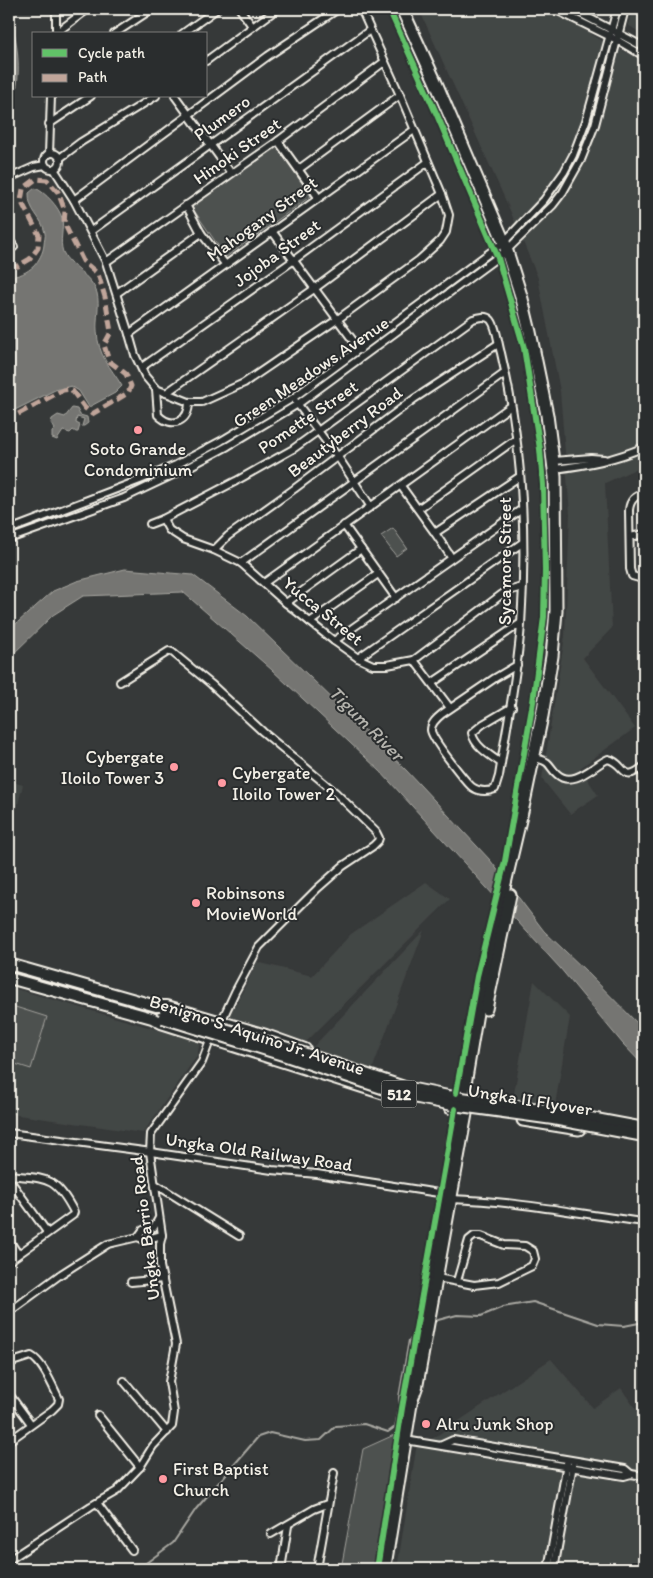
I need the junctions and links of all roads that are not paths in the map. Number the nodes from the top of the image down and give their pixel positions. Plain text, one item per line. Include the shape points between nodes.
1 (56, 9) edge
2 (88, 9) edge
3 (152, 9) edge
4 (217, 9) edge
5 (240, 9) edge
6 (277, 9) edge
7 (338, 9) edge
8 (361, 9) edge
9 (402, 9) edge
10 (554, 9) edge
11 (572, 9) edge
12 (617, 9) edge
13 (625, 9) edge
14 (252, 26) junction
15 (612, 29) junction
16 (370, 30) junction
17 (56, 32) edge
18 (57, 32) edge
19 (117, 32) edge
20 (185, 32) edge
21 (619, 32) junction
22 (610, 36) junction
23 (617, 40) junction
24 (644, 47) edge
25 (644, 56) edge
26 (208, 59) edge
27 (384, 62) junction
28 (400, 95) junction
29 (51, 98) edge
30 (88, 98) edge
31 (153, 98) edge
32 (177, 98) edge
33 (190, 116) junction
34 (49, 124) junction
35 (414, 130) junction
36 (278, 141) junction
37 (211, 144) junction
38 (49, 154) junction
39 (60, 158) junction
40 (428, 162) junction
41 (45, 165) junction
42 (299, 169) junction
43 (54, 170) junction
44 (231, 173) junction
45 (9, 178) edge
46 (442, 194) junction
47 (318, 197) junction
48 (74, 200) junction
49 (186, 205) junction
50 (91, 231) junction
51 (272, 231) junction
52 (201, 233) junction
53 (9, 240) edge
54 (505, 246) junction
55 (14, 248) dead end
56 (294, 260) junction
57 (106, 262) junction
58 (225, 264) junction
59 (314, 289) junction
60 (117, 293) junction
61 (338, 319) junction
62 (473, 319) joint
63 (130, 334) junction
64 (498, 344) junction
65 (359, 348) junction
66 (364, 356) junction
67 (142, 368) junction
68 (506, 373) junction
69 (156, 389) junction
70 (166, 393) junction
71 (293, 398) junction
72 (189, 402) junction
73 (298, 404) junction
74 (511, 406) junction
75 (319, 430) junction
76 (515, 440) junction
77 (644, 447) edge
78 (338, 457) junction
79 (554, 465) junction
80 (519, 477) junction
81 (354, 482) junction
82 (401, 486) junction
83 (644, 493) edge
84 (371, 507) junction
85 (418, 509) junction
86 (522, 509) junction
87 (163, 519) junction
88 (150, 524) dead end
89 (344, 525) junction
90 (9, 530) edge
91 (435, 533) junction
92 (644, 534) edge
93 (630, 537) junction
94 (9, 539) edge
95 (522, 544) junction
96 (361, 549) junction
97 (214, 550) junction
98 (451, 558) junction
99 (242, 563) junction
100 (378, 574) junction
101 (644, 577) edge
102 (264, 583) junction
103 (522, 586) junction
104 (396, 598) junction
105 (286, 603) junction
106 (310, 622) junction
107 (521, 623) junction
108 (334, 641) junction
109 (358, 658) junction
110 (414, 660) junction
111 (518, 665) junction
112 (120, 682) dead end
113 (432, 683) junction
114 (450, 708) junction
115 (512, 708) junction
116 (542, 716) junction
117 (539, 759) junction
118 (501, 763) junction
119 (644, 766) edge
120 (514, 864) junction
121 (9, 964) edge
122 (51, 976) junction
123 (9, 978) edge
124 (48, 988) junction
125 (159, 1013) junction
126 (221, 1022) junction
127 (211, 1038) junction
128 (329, 1057) junction
129 (323, 1075) junction
130 (399, 1098) joint
131 (465, 1102) junction
132 (552, 1108) junction
133 (549, 1124) junction
134 (644, 1124) edge
135 (644, 1128) edge
136 (9, 1134) edge
137 (644, 1136) edge
138 (644, 1141) edge
139 (150, 1152) junction
140 (9, 1175) edge
141 (9, 1179) edge
142 (155, 1184) junction
143 (448, 1197) junction
144 (159, 1218) junction
145 (644, 1222) edge
146 (47, 1232) junction
147 (162, 1236) junction
148 (238, 1236) dead end
149 (138, 1238) junction
150 (9, 1240) edge
151 (18, 1254) junction
152 (9, 1261) edge
153 (163, 1278) junction
154 (438, 1278) junction
155 (457, 1281) junction
156 (131, 1282) dead end
157 (9, 1312) edge
158 (426, 1319) junction
159 (9, 1363) edge
160 (124, 1381) dead end
161 (9, 1394) edge
162 (98, 1415) dead end
163 (31, 1424) junction
164 (167, 1432) junction
165 (406, 1440) junction
166 (9, 1441) edge
167 (570, 1464) junction
168 (140, 1467) junction
169 (334, 1473) dead end
170 (644, 1476) edge
171 (97, 1503) junction
172 (328, 1504) junction
173 (288, 1526) junction
174 (271, 1534) dead end
175 (132, 1550) dead end
176 (9, 1560) edge
177 (281, 1569) edge
178 (316, 1569) edge
179 (385, 1569) edge
180 (548, 1569) edge
181 (554, 1569) edge

1 - 17 street
2 - 18 street
3 - 19 street
4 - 20 street
5 - 14 street
6 - 14 street
7 - 33 street via 268,56
8 - 16 street
9 - 54 highway
10 - 22 street
11 - 15 street
12 - 15 street
13 - 21 street
14 - 26 street
15 - 21 street
15 - 22 street
16 - 27 street
16 - 37 street, Plumero
21 - 23 street
21 - 24 street
22 - 23 street
22 - 54 street via 573,155 544,200
23 - 25 street
23 - 54 street via 582,160 552,205
27 - 28 street
27 - 36 street, Hinoki Street
28 - 35 street
28 - 42 street
29 - 34 street
30 - 34 street
31 - 39 street
32 - 33 street
33 - 37 street
33 - 48 street
34 - 38 street
35 - 40 street
35 - 47 street, Mahogany Street
36 - 42 street
36 - 44 street, Hinoki Street
37 - 44 street
37 - 50 street, Plumero
38 - 39 street
38 - 41 street via 44,160
39 - 43 street via 59,166
40 - 46 street
40 - 56 street, Jojoba Street
41 - 43 street
41 - 45 street
42 - 47 street
43 - 48 street
44 - 49 street, Hinoki Street
46 - 59 street
46 - 61 street via 449,215 446,232 440,241
47 - 51 street, Mahogany Street
48 - 50 street
49 - 52 street
49 - 57 street, Hinoki Street
50 - 57 street
51 - 56 street
51 - 58 street, Mahogany Street
52 - 58 street
52 - 60 street
53 - 55 street
54 - 65 street, Green Meadows Avenue
54 - 66 street, Green Meadows Avenue
54 - 79 highway via 530,332
56 - 59 street
56 - 67 street, Jojoba Street
57 - 60 street
58 - 63 street, Mahogany Street
59 - 61 street
59 - 70 street
60 - 63 street
61 - 65 street
61 - 72 street via 244,383 202,402
62 - 64 street, Sycamore Street via 480,316 494,324
62 - 75 street, Pomette Street
63 - 67 street via 134,355
64 - 68 street, Sycamore Street
64 - 78 street, Beautyberry Road via 414,399
65 - 66 street
65 - 71 street, Green Meadows Avenue
66 - 73 street, Green Meadows Avenue
67 - 69 street
68 - 74 street, Sycamore Street
68 - 81 street
69 - 70 street
69 - 72 street via 156,408 166,421 175,423 184,417 189,411
70 - 72 street
71 - 73 street
71 - 90 street, Green Meadows Avenue via 176,465
73 - 75 street
73 - 94 street, Green Meadows Avenue via 180,472 124,498
74 - 76 street, Sycamore Street
74 - 82 street
75 - 78 street
75 - 87 street, Pomette Street via 293,449
76 - 80 street, Sycamore Street
76 - 85 street
77 - 79 street via 593,464
78 - 81 street
78 - 97 street, Beautyberry Road via 228,536
79 - 116 highway via 556,611
80 - 86 street, Sycamore Street
80 - 91 street
81 - 84 street
81 - 99 street
82 - 84 street
82 - 85 street
83 - 93 street via 634,497 630,505
84 - 89 street
85 - 91 street
86 - 95 street, Sycamore Street
86 - 98 street
87 - 88 street, Pomette Street
87 - 97 street, Yucca Street via 169,530 183,539
89 - 96 street
89 - 102 street
91 - 98 street
92 - 93 street
93 - 101 street via 631,573 635,577
95 - 103 street, Sycamore Street
95 - 109 street
96 - 100 street
96 - 105 street
97 - 99 street, Yucca Street
98 - 104 street
99 - 102 street, Yucca Street
100 - 104 street
100 - 106 street
102 - 105 street, Yucca Street
103 - 107 street, Sycamore Street
103 - 110 street, Yucca Street via 505,592
104 - 108 street
105 - 106 street, Yucca Street
106 - 108 street, Yucca Street
107 - 111 street, Sycamore Street
107 - 113 street
108 - 109 street, Yucca Street
109 - 110 street, Yucca Street via 388,665
110 - 113 street
111 - 114 street
111 - 115 street, Sycamore Street
112 - 126 street via 160,656 172,652 341,798 379,838 318,888 259,947
113 - 114 street
114 - 118 street, Sycamore Street via 437,718 431,731 434,740 466,780 478,790 495,789
115 - 118 street, Sycamore Street
115 - 118 street via 472,733 473,739
116 - 117 highway
116 - 120 highway
117 - 119 street via 548,762 558,775 571,779 608,759 629,774
117 - 120 highway
120 - 131 highway via 497,932
121 - 122 main road, Benigno S. Aquino Jr. Avenue / 512
122 - 124 main road
122 - 125 main road, Benigno S. Aquino Jr. Avenue / 512
123 - 124 main road, Benigno S. Aquino Jr. Avenue / 512
124 - 125 main road, Benigno S. Aquino Jr. Avenue / 512
125 - 126 main road, Benigno S. Aquino Jr. Avenue / 512 via 166,1006
125 - 127 main road, Benigno S. Aquino Jr. Avenue / 512 via 161,1023
125 - 135 main road, Ungka II Flyover / 512, bridge via 288,1048 404,1087
125 - 137 main road, Ungka II Flyover / 512, bridge via 410,1096
126 - 128 main road, Benigno S. Aquino Jr. Avenue / 512
127 - 129 main road, Benigno S. Aquino Jr. Avenue / 512
127 - 139 street, Ungka Barrio Road via 202,1062 151,1134
128 - 129 main road
128 - 131 main road, Benigno S. Aquino Jr. Avenue / 512
129 - 130 main road, Benigno S. Aquino Jr. Avenue / 512
130 - 131 highway via 416,1094
131 - 132 highway via 511,1109 528,1104
131 - 133 highway, Benigno S. Aquino Jr. Avenue / 512
131 - 143 main road
132 - 133 highway
132 - 134 highway
133 - 138 highway, Benigno S. Aquino Jr. Avenue / 512
136 - 139 street, Ungka Old Railway Road
139 - 142 street, Ungka Barrio Road
139 - 143 street, Ungka Old Railway Road via 332,1176
140 - 146 street via 50,1181 71,1206 73,1215
141 - 146 street
142 - 144 street, Ungka Barrio Road
142 - 148 street
143 - 145 street, Ungka Old Railway Road
143 - 154 main road
143 - 158 main road
144 - 147 street, Ungka Barrio Road
144 - 149 street via 154,1227 143,1230
146 - 151 street
147 - 149 street
147 - 153 street, Ungka Barrio Road via 159,1251
149 - 157 street via 108,1244
150 - 151 street
151 - 152 street
153 - 156 street
153 - 164 street, Ungka Barrio Road via 176,1344 169,1382 174,1412 172,1426
154 - 155 street
154 - 158 main road
155 - 155 street via 474,1285 499,1282 532,1266 534,1251 525,1246 504,1245 474,1236 469,1240
158 - 165 main road
159 - 163 street via 31,1356 35,1358 59,1399 52,1410
160 - 164 street
161 - 163 street
162 - 168 street
163 - 166 street
164 - 168 street, Ungka Barrio Road via 153,1446
165 - 167 street via 441,1445 453,1440
165 - 179 main road
167 - 170 street via 625,1469 631,1474
167 - 180 street
167 - 181 street
168 - 171 street, Ungka Barrio Road via 116,1491
169 - 172 street
171 - 175 street
171 - 176 street, Ungka Barrio Road
172 - 173 street
172 - 178 street
173 - 174 street
173 - 177 street

